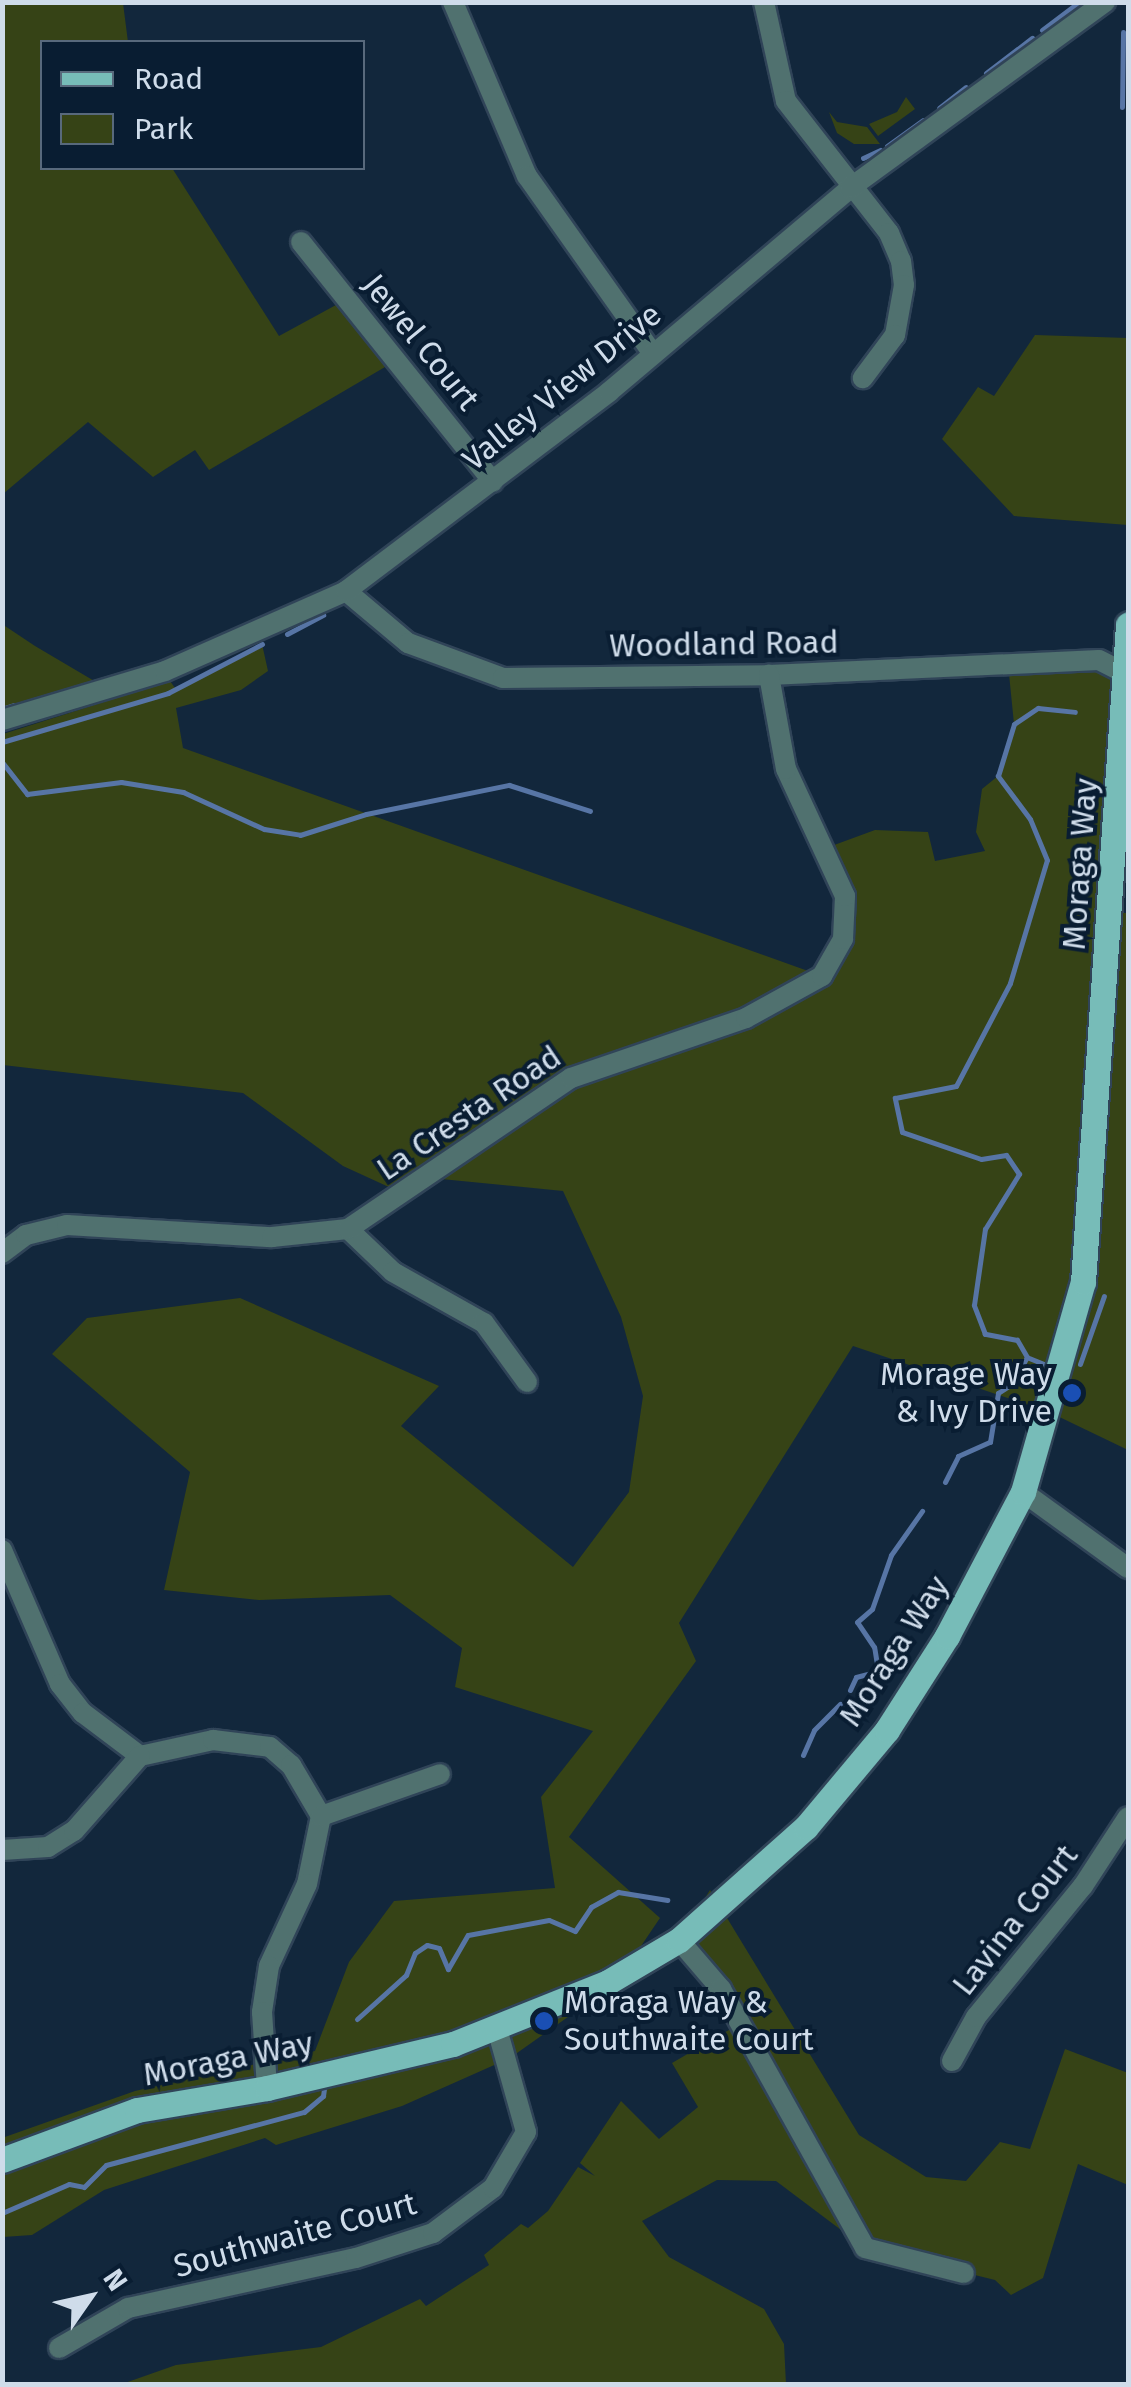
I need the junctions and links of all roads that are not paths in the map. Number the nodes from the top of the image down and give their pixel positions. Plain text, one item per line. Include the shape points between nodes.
1 (453, 2) edge
2 (764, 2) edge
3 (1105, 2) edge
4 (850, 188) junction
5 (301, 242) dead end
6 (653, 354) junction
7 (864, 378) dead end
8 (492, 482) junction
9 (346, 590) junction
10 (1128, 624) edge
11 (1127, 674) edge
12 (770, 676) junction
13 (2, 720) edge
14 (348, 1229) junction
15 (3, 1252) edge
16 (527, 1382) dead end
17 (1023, 1492) junction
18 (2, 1550) edge
19 (1128, 1568) edge
20 (140, 1756) junction
21 (440, 1774) dead end
22 (321, 1816) junction
23 (1128, 1817) edge
24 (2, 1850) edge
25 (678, 1940) junction
26 (497, 2029) junction
27 (952, 2061) dead end
28 (266, 2088) junction
29 (2, 2160) edge
30 (964, 2273) dead end
31 (59, 2348) dead end

1 - 6 street via 526,176
2 - 4 street via 777,83
3 - 4 street, Valley View Drive
4 - 6 street, Valley View Drive
4 - 7 street via 890,233 904,285 895,335
5 - 8 street, Jewel Court
6 - 8 street, Valley View Drive
8 - 9 street, Valley View Drive
9 - 12 street, Woodland Road via 408,643 503,678
9 - 13 street, Valley View Drive via 165,671
10 - 11 main road, Moraga Way
11 - 12 street, Woodland Road via 1099,660
11 - 17 main road, Moraga Way via 1085,1274
12 - 14 street, La Cresta Road via 786,769 846,896 843,939 822,976 746,1018 582,1072
14 - 15 street, La Cresta Road via 272,1238 67,1224 26,1235
14 - 16 street via 393,1272 484,1324
17 - 19 street
17 - 25 main road, Moraga Way via 948,1636 887,1730 806,1827
18 - 20 street via 60,1684 83,1714
20 - 22 street via 213,1740 270,1747 291,1766
20 - 24 street via 74,1832 48,1847
21 - 22 street
22 - 28 street via 307,1884 270,1966 262,2012
23 - 27 street, Lavina Court via 1083,1886 976,2017
25 - 26 main road, Moraga Way via 608,1982
25 - 30 street via 735,2012 865,2248
26 - 28 main road, Moraga Way
26 - 31 street, Southwaite Court via 526,2132 493,2188 432,2233 356,2258 128,2308
28 - 29 main road, Moraga Way via 138,2110

